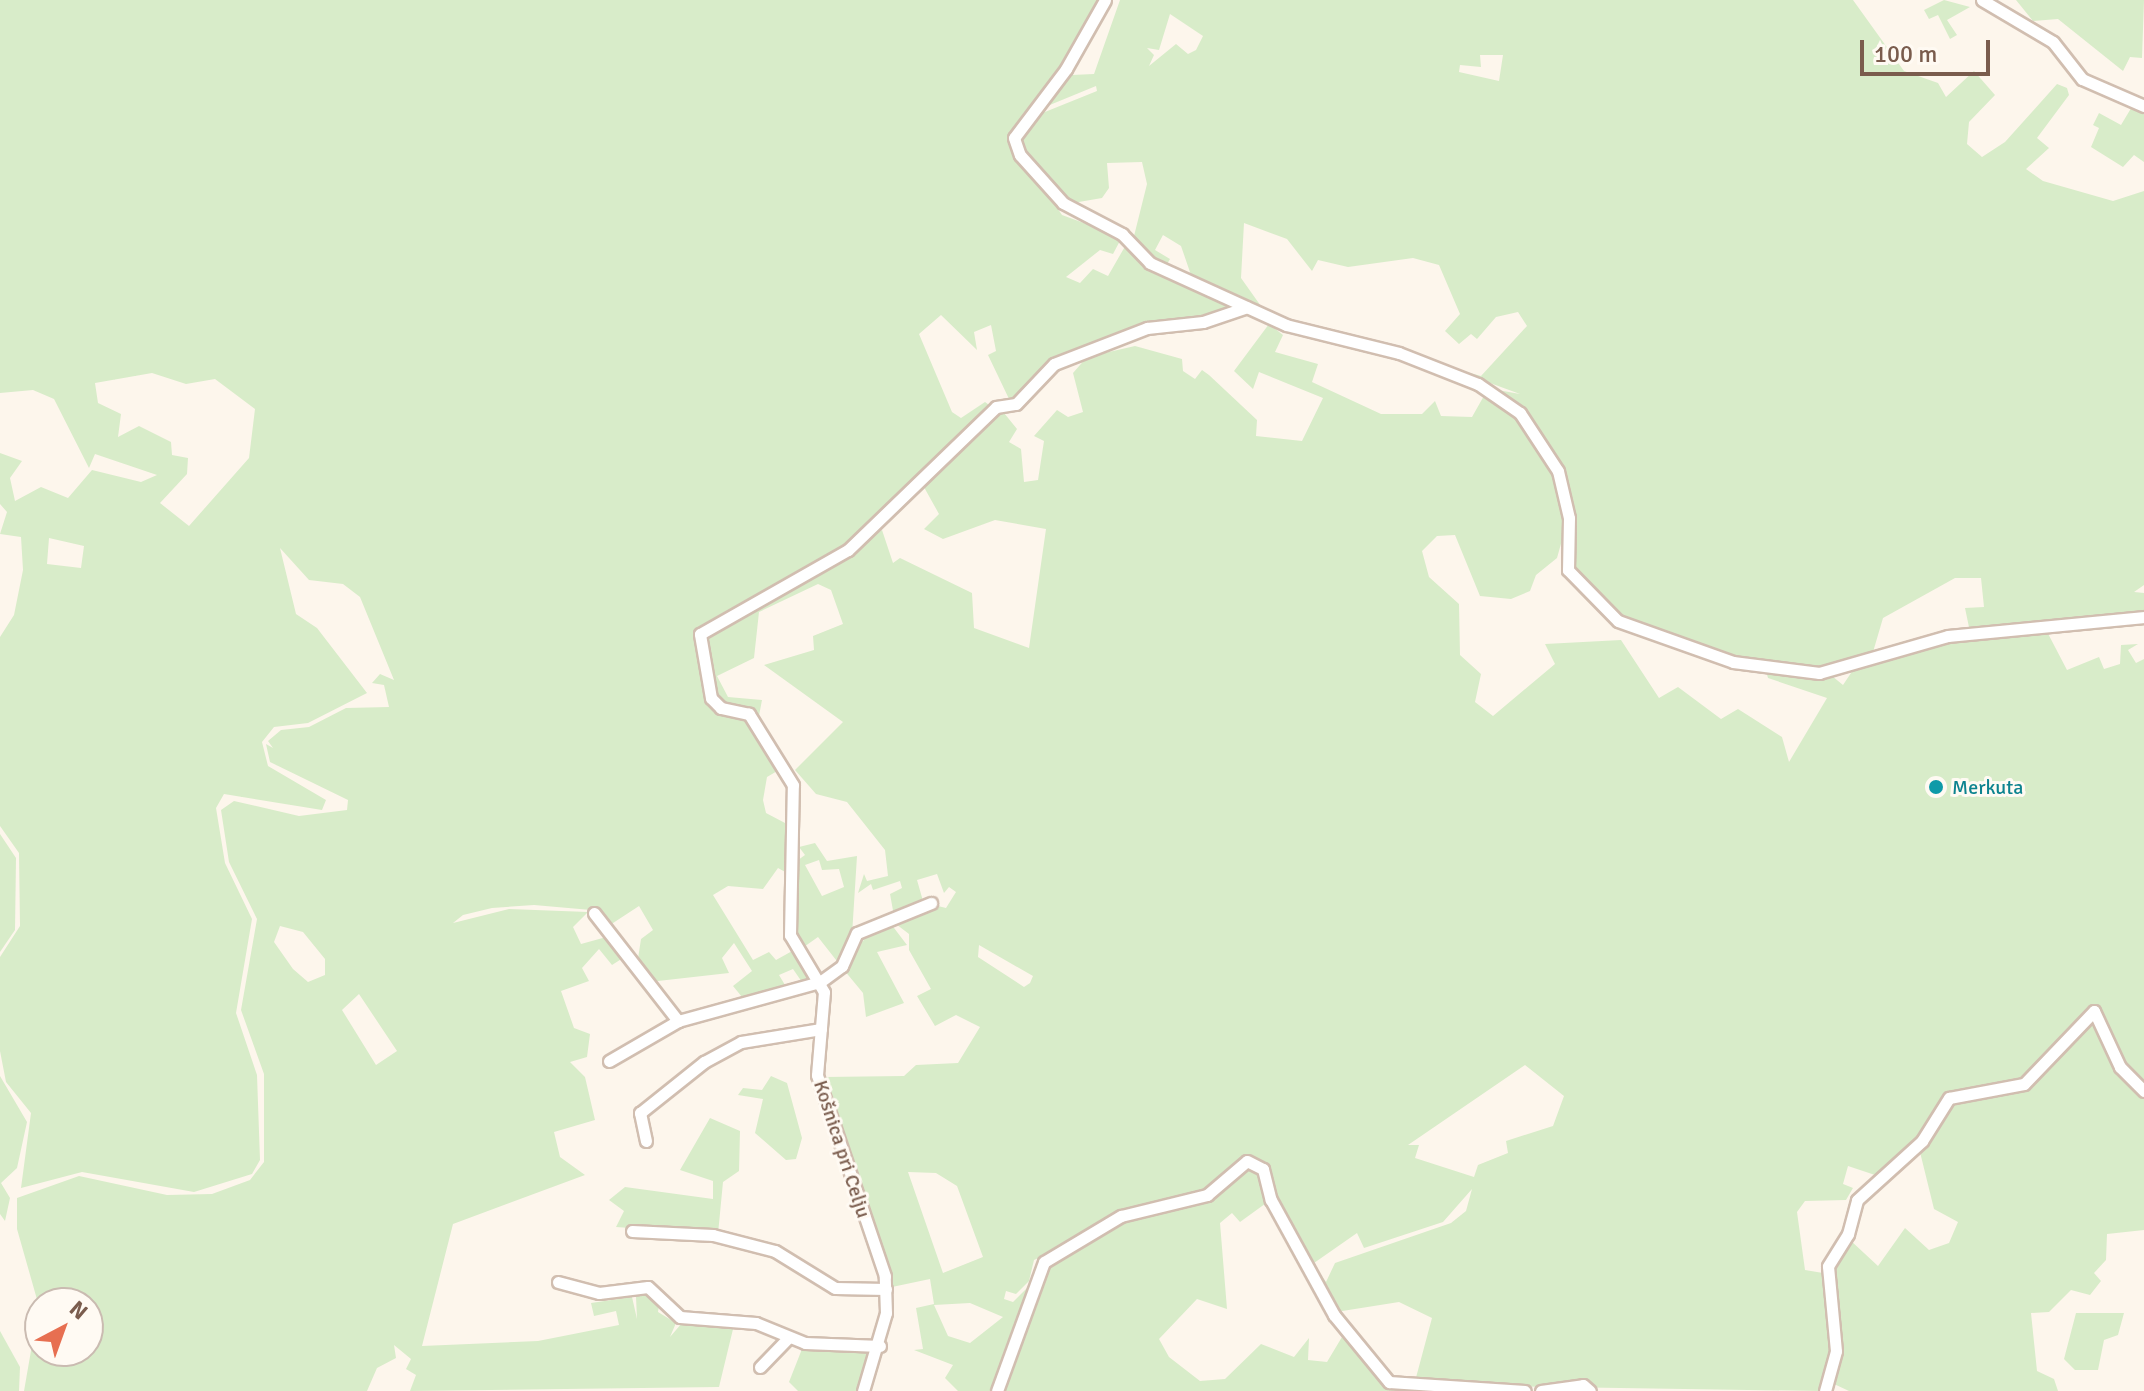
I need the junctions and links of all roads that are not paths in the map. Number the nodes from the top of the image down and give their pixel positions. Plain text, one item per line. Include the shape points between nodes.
1 (1105, 0) edge
2 (1982, 0) edge
3 (2144, 106) edge
4 (1247, 307) junction
5 (2144, 617) edge
6 (931, 903) dead end
7 (594, 913) dead end
8 (820, 982) junction
9 (678, 1021) junction
10 (821, 1029) junction
11 (609, 1061) dead end
12 (2144, 1091) edge
13 (646, 1141) dead end
14 (632, 1231) dead end
15 (558, 1282) dead end
16 (886, 1289) junction
17 (787, 1339) junction
18 (880, 1346) junction
19 (760, 1367) dead end
20 (863, 1391) edge
21 (997, 1391) edge
22 (1525, 1391) edge
23 (1541, 1391) edge
24 (1590, 1391) edge
25 (1825, 1391) edge

1 - 4 street via 1014,146 1073,211 1122,234 1150,263
2 - 3 street via 2053,42 2082,79
4 - 5 street via 1286,325 1399,353 1478,384 1520,413 1558,471 1569,518 1564,561 1573,579 1618,621 1722,659 1819,673 1948,636
4 - 8 street via 1203,322 1147,328 1054,364 1016,404 996,407 848,550 707,626 697,642 711,698 721,708 749,714 793,785 790,935
6 - 8 street via 857,933 842,966
7 - 9 street
8 - 9 street
8 - 10 street, Košnica pri Celju
9 - 11 street
10 - 13 street via 741,1042 704,1062 640,1113
10 - 16 street, Košnica pri Celju via 817,1075 825,1110
12 - 25 street via 2120,1067 2094,1011 2024,1084 1949,1098 1922,1141 1857,1200 1848,1234 1828,1266 1836,1351
14 - 16 street via 713,1235 775,1251 835,1288
15 - 17 street via 599,1293 648,1287 674,1316 756,1323
16 - 18 street, Košnica pri Celju
17 - 18 street
17 - 19 street
18 - 20 street, Košnica pri Celju
21 - 22 street via 1044,1262 1121,1216 1207,1195 1247,1161 1263,1169 1271,1200 1334,1315 1389,1382
23 - 24 street

